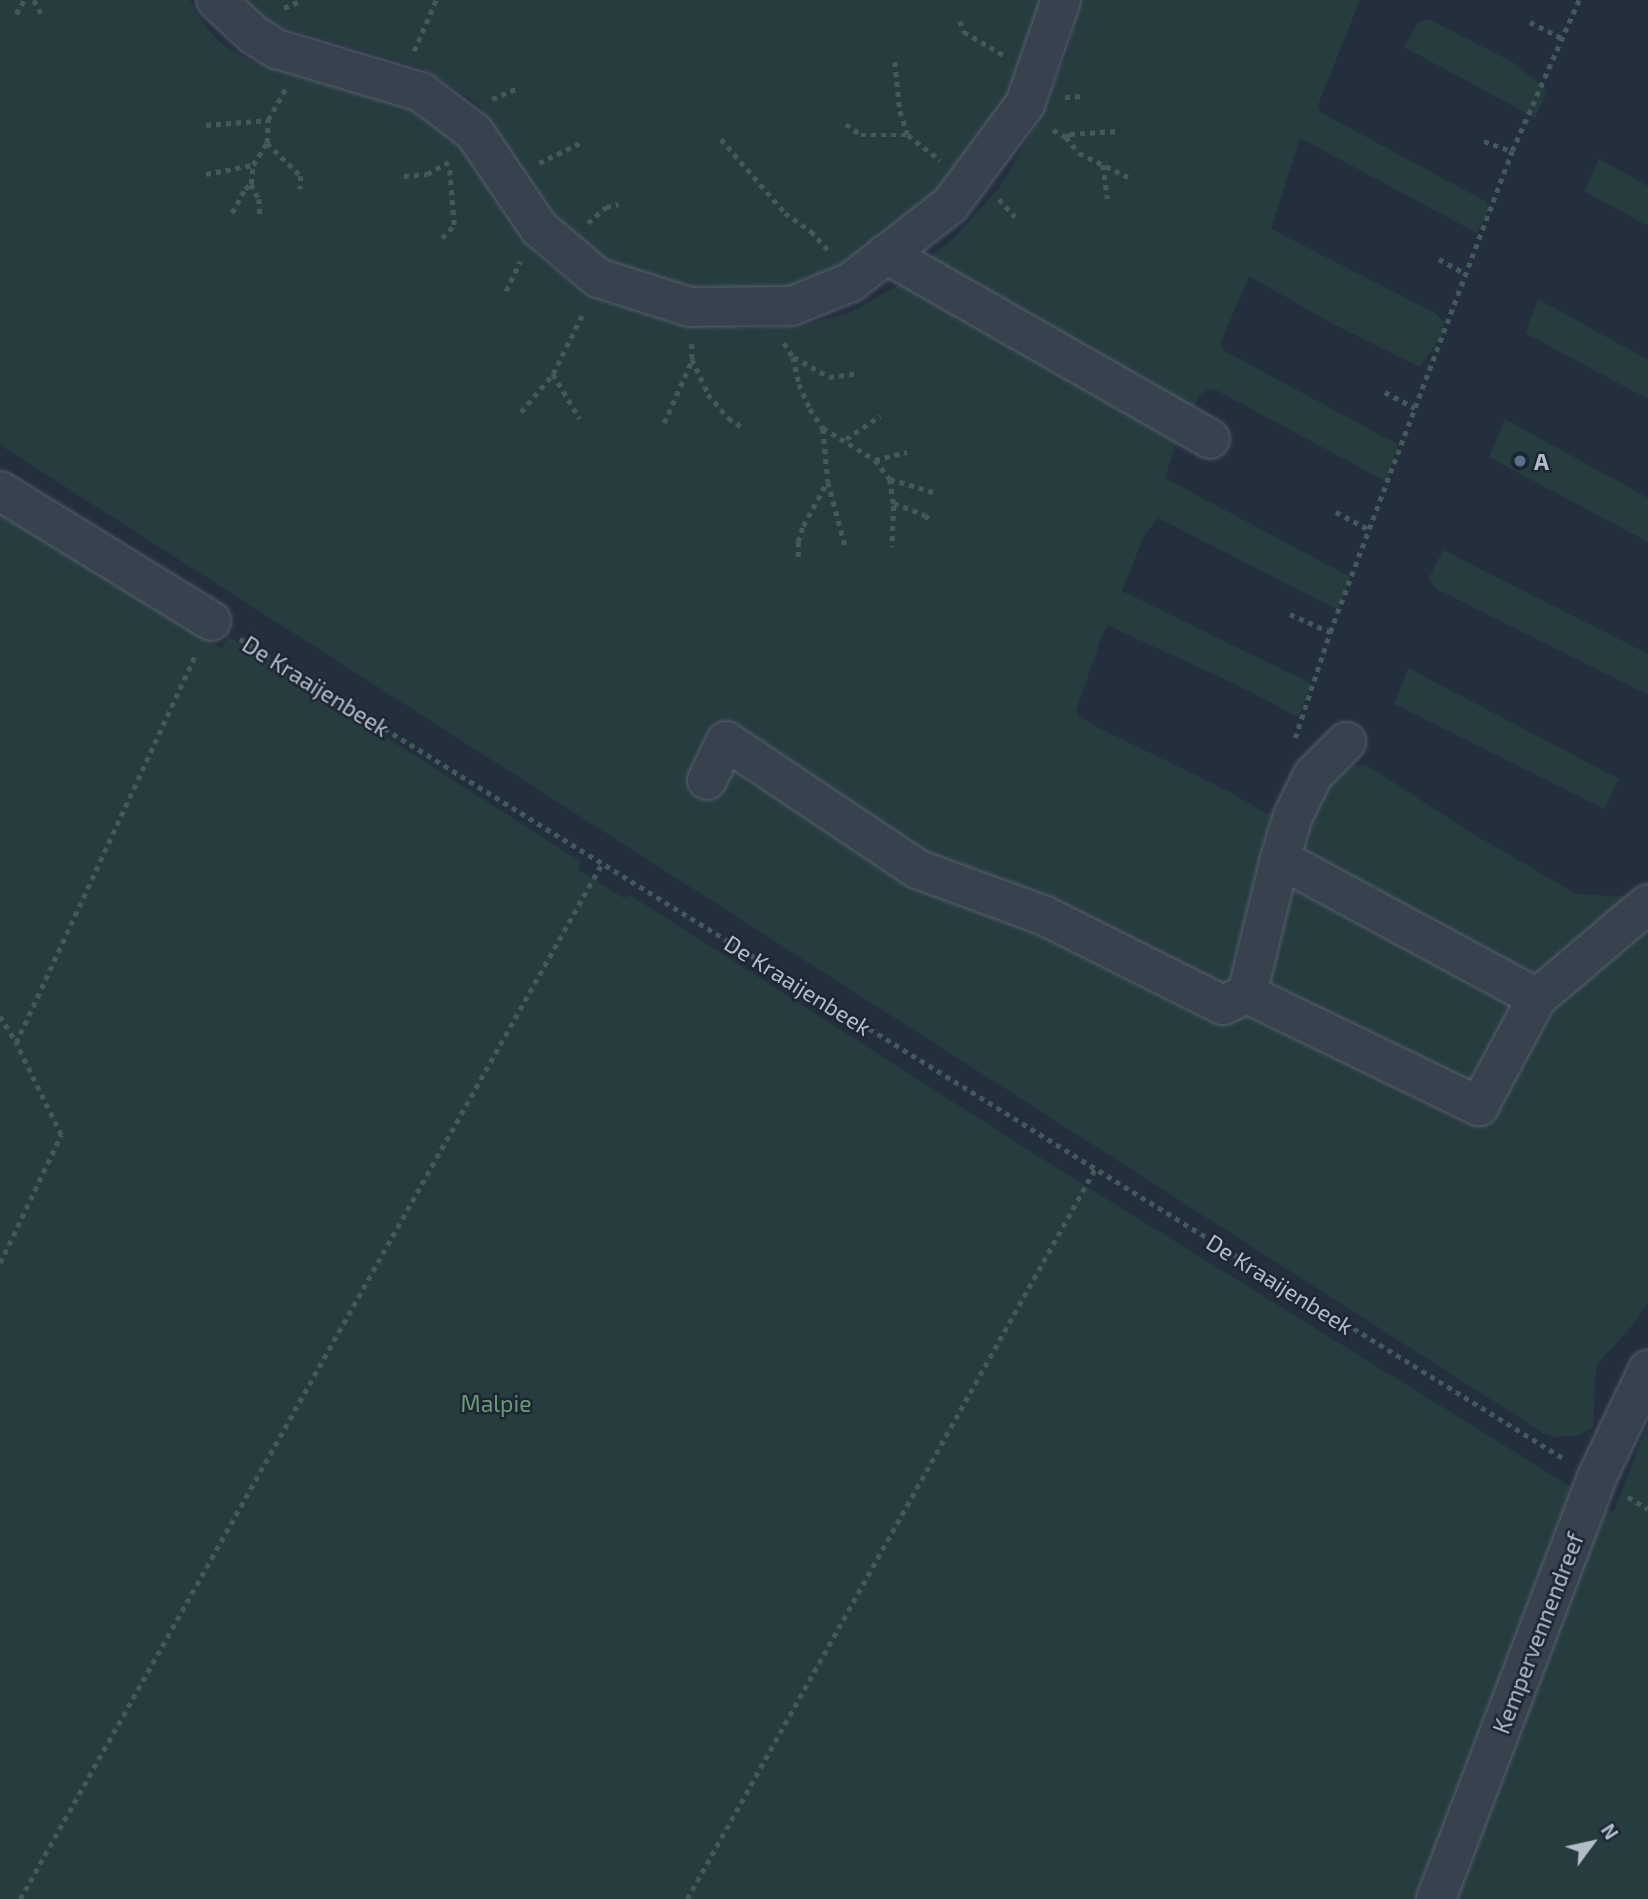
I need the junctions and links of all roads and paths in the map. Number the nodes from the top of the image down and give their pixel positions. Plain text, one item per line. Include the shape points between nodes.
1 (24, 0) edge
2 (34, 0) edge
3 (216, 0) edge
4 (436, 0) edge
5 (1061, 0) edge
6 (1578, 0) edge
7 (16, 14) dead end
8 (43, 17) dead end
9 (960, 21) dead end
10 (1530, 22) dead end
11 (1562, 38) junction
12 (302, 57) junction
13 (895, 62) dead end
14 (1037, 72) junction
15 (400, 85) junction
16 (1018, 113) junction
17 (268, 121) junction
18 (846, 124) dead end
19 (206, 125) dead end
20 (1118, 131) dead end
21 (908, 135) junction
22 (1066, 137) junction
23 (721, 139) dead end
24 (1484, 141) dead end
25 (582, 142) dead end
26 (267, 144) junction
27 (1512, 151) junction
28 (253, 165) junction
29 (1103, 165) junction
30 (206, 174) dead end
31 (404, 176) dead end
32 (1128, 177) dead end
33 (968, 181) junction
34 (509, 183) junction
35 (251, 184) junction
36 (300, 189) dead end
37 (1108, 199) dead end
38 (232, 213) dead end
39 (260, 214) dead end
40 (442, 238) dead end
41 (886, 254) junction
42 (1439, 259) dead end
43 (1466, 274) junction
44 (598, 278) junction
45 (851, 282) junction
46 (685, 305) junction
47 (762, 306) junction
48 (793, 357) junction
49 (692, 359) junction
50 (553, 374) junction
51 (855, 374) dead end
52 (1385, 392) dead end
53 (1415, 408) junction
54 (521, 412) dead end
55 (880, 416) dead end
56 (580, 419) dead end
57 (664, 423) dead end
58 (823, 428) junction
59 (745, 429) dead end
60 (845, 439) junction
61 (1210, 439) dead end
62 (907, 452) dead end
63 (875, 460) junction
64 (890, 479) junction
65 (828, 482) junction
66 (0, 491) edge
67 (936, 493) dead end
68 (894, 503) junction
69 (1336, 512) dead end
70 (931, 522) dead end
71 (1370, 530) junction
72 (845, 545) dead end
73 (892, 547) dead end
74 (798, 556) dead end
75 (1290, 614) dead end
76 (211, 621) junction
77 (1330, 632) junction
78 (1346, 743) dead end
79 (1293, 744) dead end
80 (707, 780) dead end
81 (1280, 859) junction
82 (602, 863) junction
83 (1648, 904) edge
84 (1247, 995) junction
85 (1537, 998) junction
86 (0, 1016) edge
87 (16, 1043) junction
88 (1095, 1170) junction
89 (0, 1264) edge
90 (1648, 1370) edge
91 (1596, 1479) junction
92 (20, 1899) edge
93 (687, 1899) edge
94 (1436, 1899) edge

1 - 7 path
2 - 8 path
3 - 12 street via 255,36
4 - 15 path
5 - 14 street
6 - 11 path
9 - 14 path via 964,32 981,45
10 - 11 path
11 - 27 path
12 - 15 street
12 - 17 path
13 - 21 path via 900,111
14 - 16 street
15 - 34 street via 421,92 474,132
16 - 22 path
16 - 33 street
17 - 19 path
17 - 26 path
18 - 21 path via 861,135
20 - 22 path
21 - 33 path
22 - 29 path via 1079,153
23 - 45 path via 785,213 823,242
24 - 27 path
25 - 34 path via 554,153
26 - 28 path
26 - 36 path via 300,176
27 - 43 path
28 - 30 path
28 - 35 path
29 - 32 path
29 - 37 path
31 - 40 path via 427,174 453,160 449,166 454,225
33 - 41 street via 950,205
34 - 44 street via 539,228
35 - 38 path
35 - 39 path via 259,198
41 - 45 street
41 - 61 street
42 - 43 path
43 - 53 path
44 - 46 street
44 - 50 path
45 - 47 street via 792,306
46 - 47 street
46 - 49 path
47 - 48 path
48 - 51 path via 829,377
48 - 58 path via 799,384
49 - 57 path
49 - 59 path via 718,408
50 - 54 path
50 - 56 path
52 - 53 path
53 - 71 path
55 - 60 path
58 - 60 path
58 - 65 path
60 - 63 path
62 - 63 path
63 - 64 path
64 - 67 path
64 - 68 path
65 - 72 path
65 - 74 path via 803,526
66 - 76 street
68 - 70 path
68 - 73 path
69 - 71 path
71 - 77 path
75 - 77 path
76 - 82 path, De Kraaijenbeek
76 - 87 path
77 - 79 path
78 - 81 street via 1313,775 1293,816
80 - 84 street via 726,741 918,869 1043,915 1223,1005
81 - 84 street
81 - 85 street
82 - 88 path, De Kraaijenbeek
82 - 92 path
83 - 85 street
84 - 85 street via 1479,1106
86 - 87 path
87 - 89 path via 61,1135
88 - 91 path, De Kraaijenbeek
88 - 93 path
90 - 91 street, Kempervennendreef
91 - 94 street, Kempervennendreef

